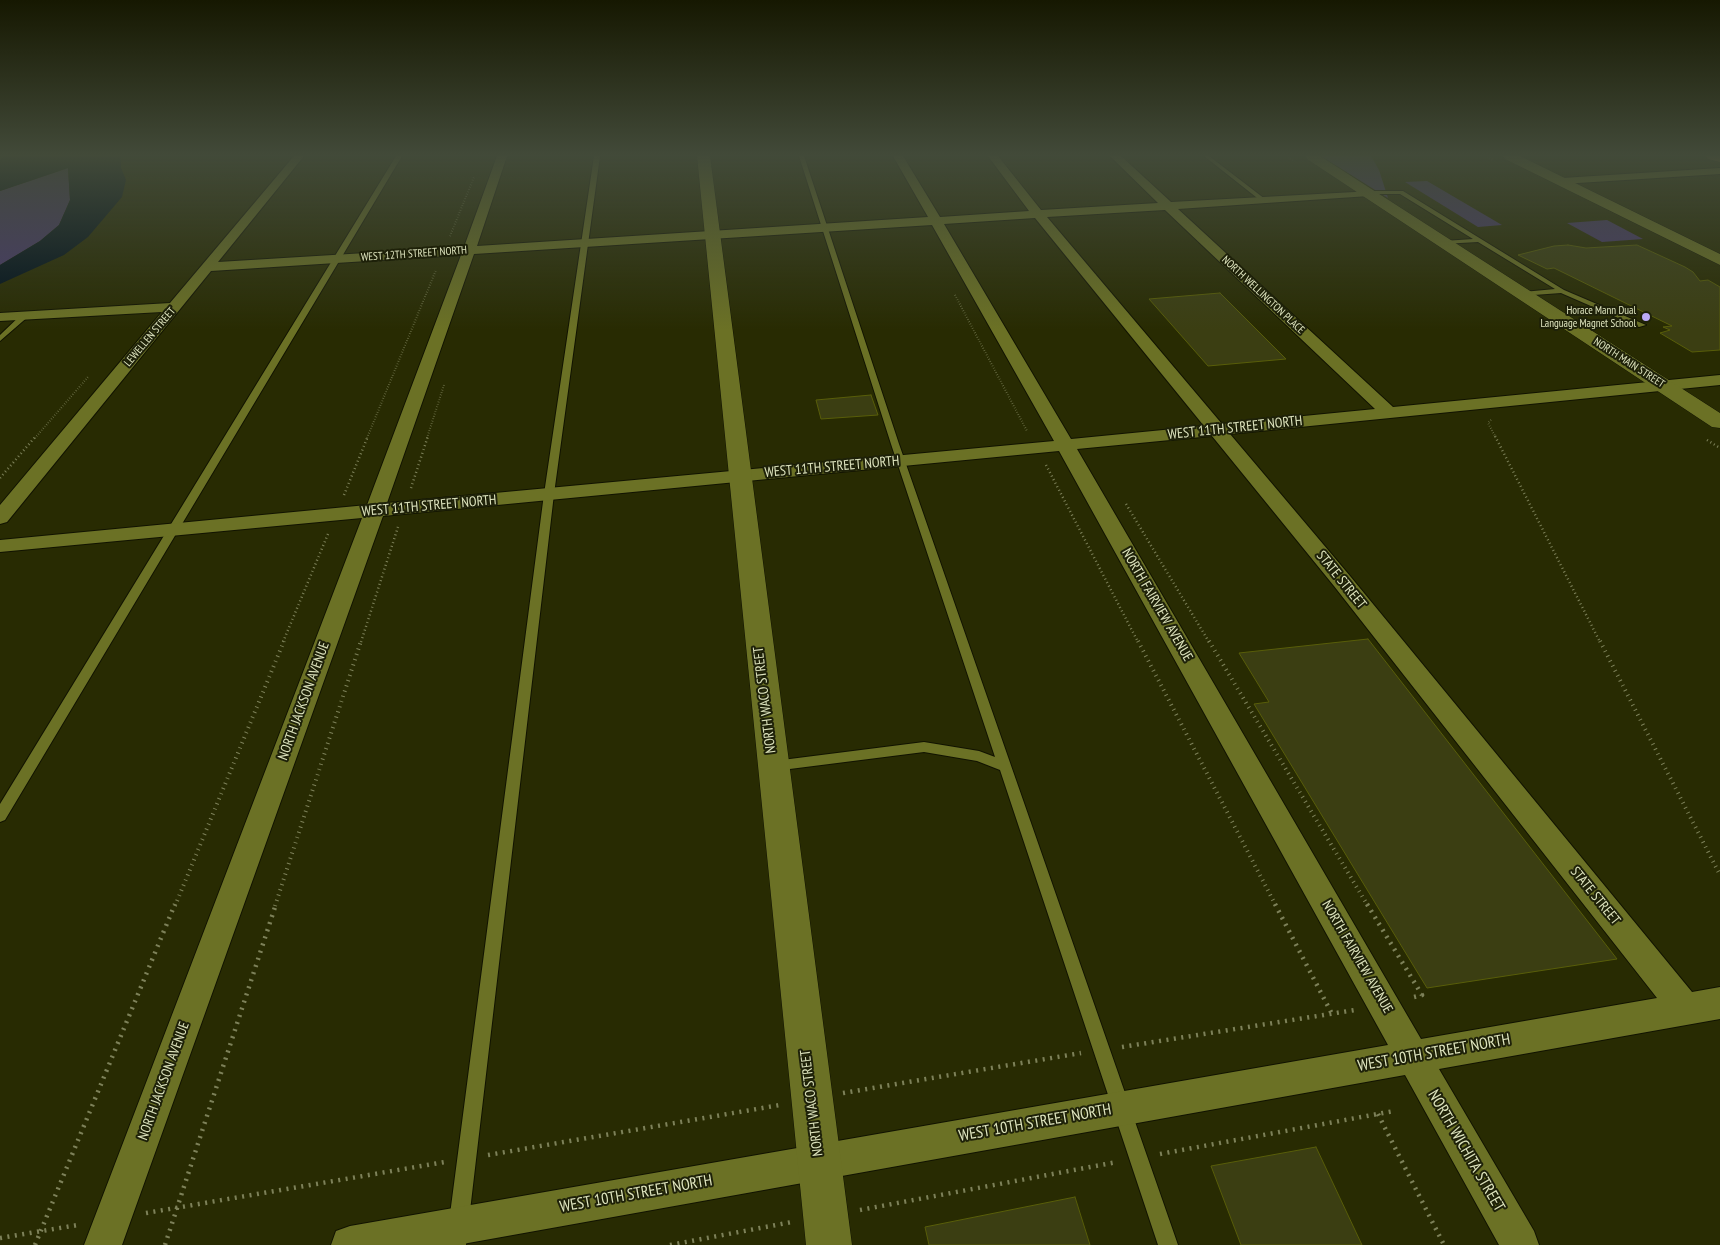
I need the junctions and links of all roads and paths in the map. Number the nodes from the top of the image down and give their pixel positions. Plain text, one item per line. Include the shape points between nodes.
1 (251, 214) edge
2 (364, 214) edge
3 (458, 214) edge
4 (482, 214) edge
5 (589, 214) edge
6 (710, 214) edge
7 (819, 214) edge
8 (932, 214) edge
9 (1036, 214) edge
10 (1038, 214) edge
11 (1177, 214) edge
12 (1400, 214) edge
13 (1438, 214) edge
14 (1628, 214) edge
15 (936, 220) junction
16 (823, 228) junction
17 (712, 235) junction
18 (1481, 240) junction
19 (585, 243) junction
20 (1444, 243) junction
21 (469, 250) junction
22 (443, 252) junction
23 (337, 259) junction
24 (1720, 260) edge
25 (208, 267) junction
26 (950, 287) dead end
27 (1562, 291) junction
28 (1523, 294) junction
29 (176, 306) junction
30 (26, 316) junction
31 (0, 317) edge
32 (1642, 326) dead end
33 (0, 339) edge
34 (1720, 380) edge
35 (445, 382) dead end
36 (1664, 386) junction
37 (1389, 413) junction
38 (1720, 422) edge
39 (1488, 423) dead end
40 (1218, 430) junction
41 (1066, 445) junction
42 (1036, 448) junction
43 (901, 461) junction
44 (738, 476) junction
45 (549, 494) junction
46 (404, 508) junction
47 (375, 511) junction
48 (336, 514) junction
49 (0, 518) edge
50 (172, 530) junction
51 (0, 546) edge
52 (773, 766) junction
53 (1005, 767) junction
54 (0, 816) edge
55 (1720, 875) edge
56 (1720, 1003) edge
57 (1685, 1009) junction
58 (1332, 1014) dead end
59 (1413, 1056) junction
60 (1121, 1108) junction
61 (745, 1111) dead end
62 (1394, 1111) dead end
63 (1377, 1114) junction
64 (1138, 1158) junction
65 (466, 1159) junction
66 (819, 1161) junction
67 (177, 1208) junction
68 (825, 1216) junction
69 (113, 1219) junction
70 (41, 1231) junction
71 (457, 1235) edge
72 (0, 1238) edge
73 (36, 1245) edge
74 (103, 1245) edge
75 (165, 1245) edge
76 (350, 1245) edge
77 (670, 1245) edge
78 (828, 1245) edge
79 (1168, 1245) edge
80 (1444, 1245) edge
81 (1520, 1245) edge

1 - 25 street, LEWELLEN STREET
2 - 23 lane
3 - 22 path
4 - 21 street, NORTH JACKSON AVENUE
5 - 19 lane
6 - 17 street, NORTH WACO STREET
7 - 16 lane
8 - 15 street, NORTH FAIRVIEW AVENUE
9 - 15 street, WEST 12TH STREET NORTH
10 - 40 street, STATE STREET
11 - 37 street, NORTH WELLINGTON PLACE
12 - 20 street, NORTH MAIN STREET
13 - 18 lane
14 - 24 street
15 - 16 street, WEST 12TH STREET NORTH
15 - 41 street, NORTH FAIRVIEW AVENUE
16 - 17 street, WEST 12TH STREET NORTH
16 - 43 lane
17 - 19 street, WEST 12TH STREET NORTH
17 - 44 street, NORTH WACO STREET
18 - 20 lane
18 - 27 lane
19 - 21 street, WEST 12TH STREET NORTH
19 - 45 lane
20 - 28 street, NORTH MAIN STREET
21 - 22 street, WEST 12TH STREET NORTH
21 - 47 street, NORTH JACKSON AVENUE
22 - 23 street, WEST 12TH STREET NORTH
22 - 48 path
23 - 25 street, WEST 12TH STREET NORTH
23 - 50 lane
25 - 29 street, LEWELLEN STREET
26 - 42 path
27 - 28 lane
27 - 32 lane
28 - 36 street, NORTH MAIN STREET
29 - 30 street
29 - 49 street, LEWELLEN STREET
30 - 31 street
30 - 33 lane
34 - 36 street, WEST 11TH STREET NORTH
35 - 46 path
36 - 37 street, WEST 11TH STREET NORTH
36 - 38 street, NORTH MAIN STREET
37 - 40 street, WEST 11TH STREET NORTH
39 - 55 path
40 - 41 street, WEST 11TH STREET NORTH
40 - 57 street, STATE STREET
41 - 42 street, WEST 11TH STREET NORTH
41 - 59 street, NORTH FAIRVIEW AVENUE
42 - 43 street, WEST 11TH STREET NORTH
42 - 58 path
43 - 44 street, WEST 11TH STREET NORTH
43 - 53 lane
44 - 45 street, WEST 11TH STREET NORTH
44 - 52 street, NORTH WACO STREET
45 - 46 street, WEST 11TH STREET NORTH
45 - 65 lane
46 - 47 street, WEST 11TH STREET NORTH
46 - 67 path
47 - 48 street, WEST 11TH STREET NORTH
47 - 69 street, NORTH JACKSON AVENUE
48 - 50 street, WEST 11TH STREET NORTH
48 - 70 path
50 - 51 street, WEST 11TH STREET NORTH
50 - 54 lane
52 - 53 lane via 924,747 979,756
52 - 66 street, NORTH WACO STREET
53 - 60 lane
56 - 57 street, WEST 10TH STREET NORTH
57 - 59 street, WEST 10TH STREET NORTH
59 - 60 street, WEST 10TH STREET NORTH
59 - 81 street, NORTH WICHITA STREET
60 - 64 lane
60 - 66 street, WEST 10TH STREET NORTH
61 - 65 path
62 - 63 path
63 - 64 path
63 - 80 path
64 - 68 path
64 - 79 lane
65 - 67 path
65 - 71 lane
66 - 68 street, NORTH WACO STREET
66 - 71 street, WEST 10TH STREET NORTH
67 - 69 path
67 - 75 path
68 - 77 path
68 - 78 street, NORTH WACO STREET
69 - 70 path
69 - 74 street, NORTH JACKSON AVENUE
70 - 72 path
70 - 73 path
71 - 76 street, WEST 10TH STREET NORTH

